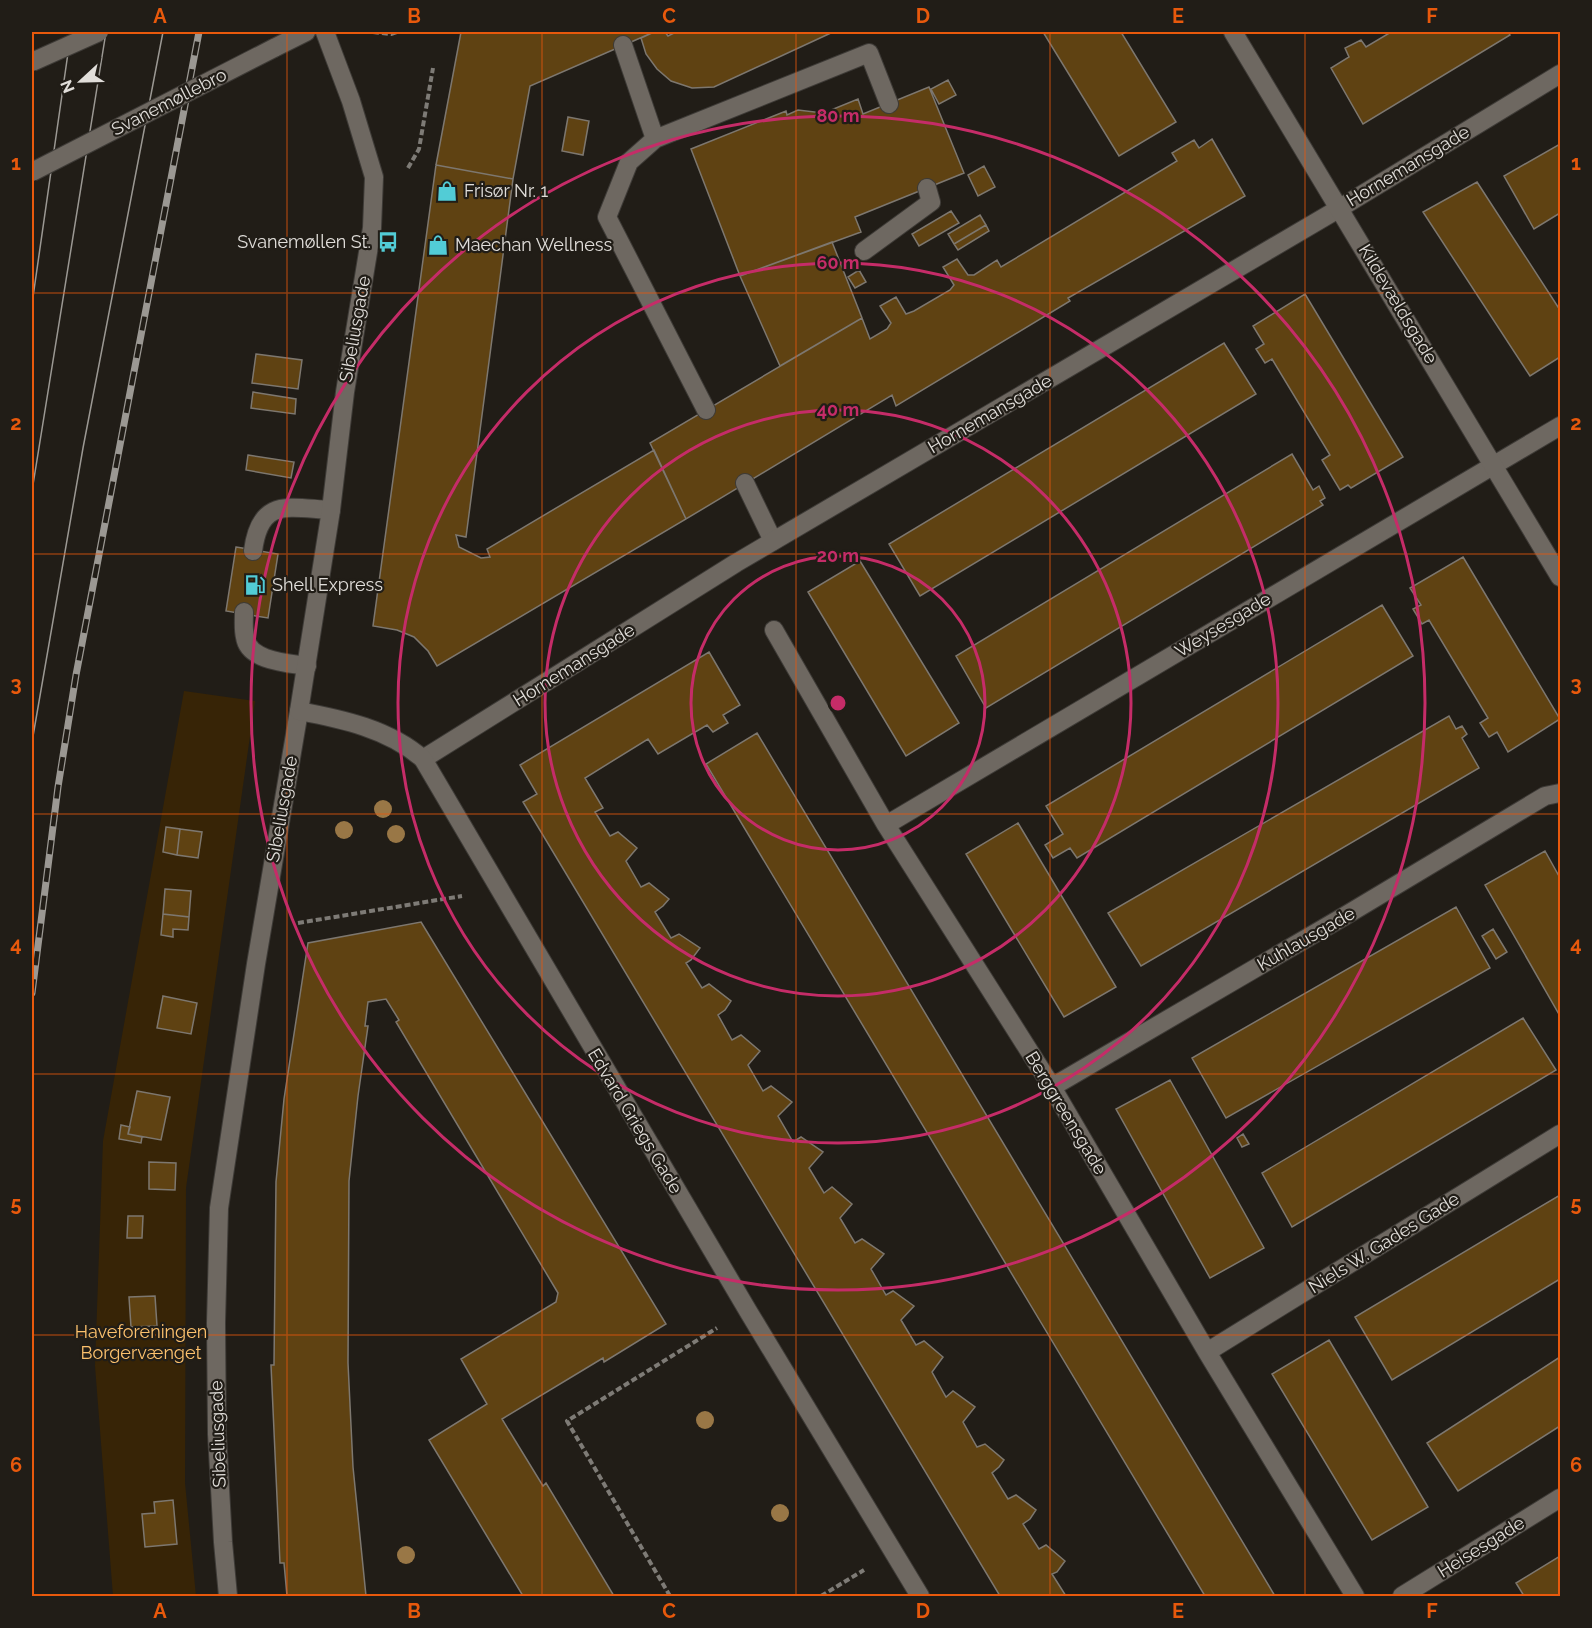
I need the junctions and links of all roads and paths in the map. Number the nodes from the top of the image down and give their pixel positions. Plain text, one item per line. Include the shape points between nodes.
1 (99, 32) edge
2 (306, 32) edge
3 (325, 32) edge
4 (373, 32) edge
5 (397, 32) edge
6 (1233, 32) edge
7 (623, 45) dead end
8 (32, 62) edge
9 (433, 68) dead end
10 (1560, 74) edge
11 (889, 104) dead end
12 (654, 139) junction
13 (419, 149) dead end
14 (32, 172) edge
15 (927, 188) dead end
16 (1340, 208) junction
17 (864, 251) dead end
18 (706, 410) dead end
19 (1560, 426) edge
20 (1494, 465) junction
21 (745, 483) dead end
22 (331, 510) junction
23 (773, 541) junction
24 (253, 551) dead end
25 (1560, 577) edge
26 (244, 612) dead end
27 (774, 630) dead end
28 (307, 666) junction
29 (299, 711) junction
30 (423, 759) junction
31 (1560, 793) edge
32 (886, 825) junction
33 (499, 889) junction
34 (262, 930) junction
35 (1052, 1087) junction
36 (1560, 1134) edge
37 (748, 1311) junction
38 (1207, 1352) junction
39 (1560, 1498) edge
40 (893, 1552) junction
41 (228, 1596) edge
42 (670, 1596) edge
43 (821, 1596) edge
44 (920, 1596) edge
45 (1355, 1596) edge
46 (1402, 1596) edge

1 - 8 street, bridge
2 - 14 street, Svanemøllebro, bridge
3 - 22 street, Sibeliusgade via 374,177 372,228 345,392
4 - 5 path
6 - 16 street, Kildevældsgade
7 - 12 street
9 - 13 path
10 - 16 street, Hornemansgade
11 - 12 street via 869,53
12 - 18 street via 629,162 607,217
15 - 17 street via 931,202
16 - 20 street, Kildevældsgade
16 - 23 street, Hornemansgade
19 - 20 street, Weysesgade
20 - 25 street, Kildevældsgade
20 - 32 street, Weysesgade
21 - 23 street
22 - 24 street via 280,507 267,514 255,532
22 - 28 street, Sibeliusgade
23 - 30 street, Hornemansgade
26 - 28 street via 245,639 254,652 272,660
27 - 32 street, Berggreensgade
28 - 29 street, Sibeliusgade
29 - 30 street, Edvard Griegs Gade via 344,719 373,730
29 - 34 street, Sibeliusgade
30 - 33 street, Edvard Griegs Gade
31 - 35 street, Kuhlausgade via 1545,796
32 - 35 street, Berggreensgade
33 - 34 path
33 - 37 street, Edvard Griegs Gade
34 - 41 street, Sibeliusgade via 219,1208 217,1434
35 - 38 street, Berggreensgade
36 - 38 street, Niels W. Gades Gade
37 - 40 street, Edvard Griegs Gade
37 - 42 path via 567,1421
38 - 45 street, Berggreensgade
39 - 46 street, Heisesgade
40 - 43 path
40 - 44 street, Edvard Griegs Gade

